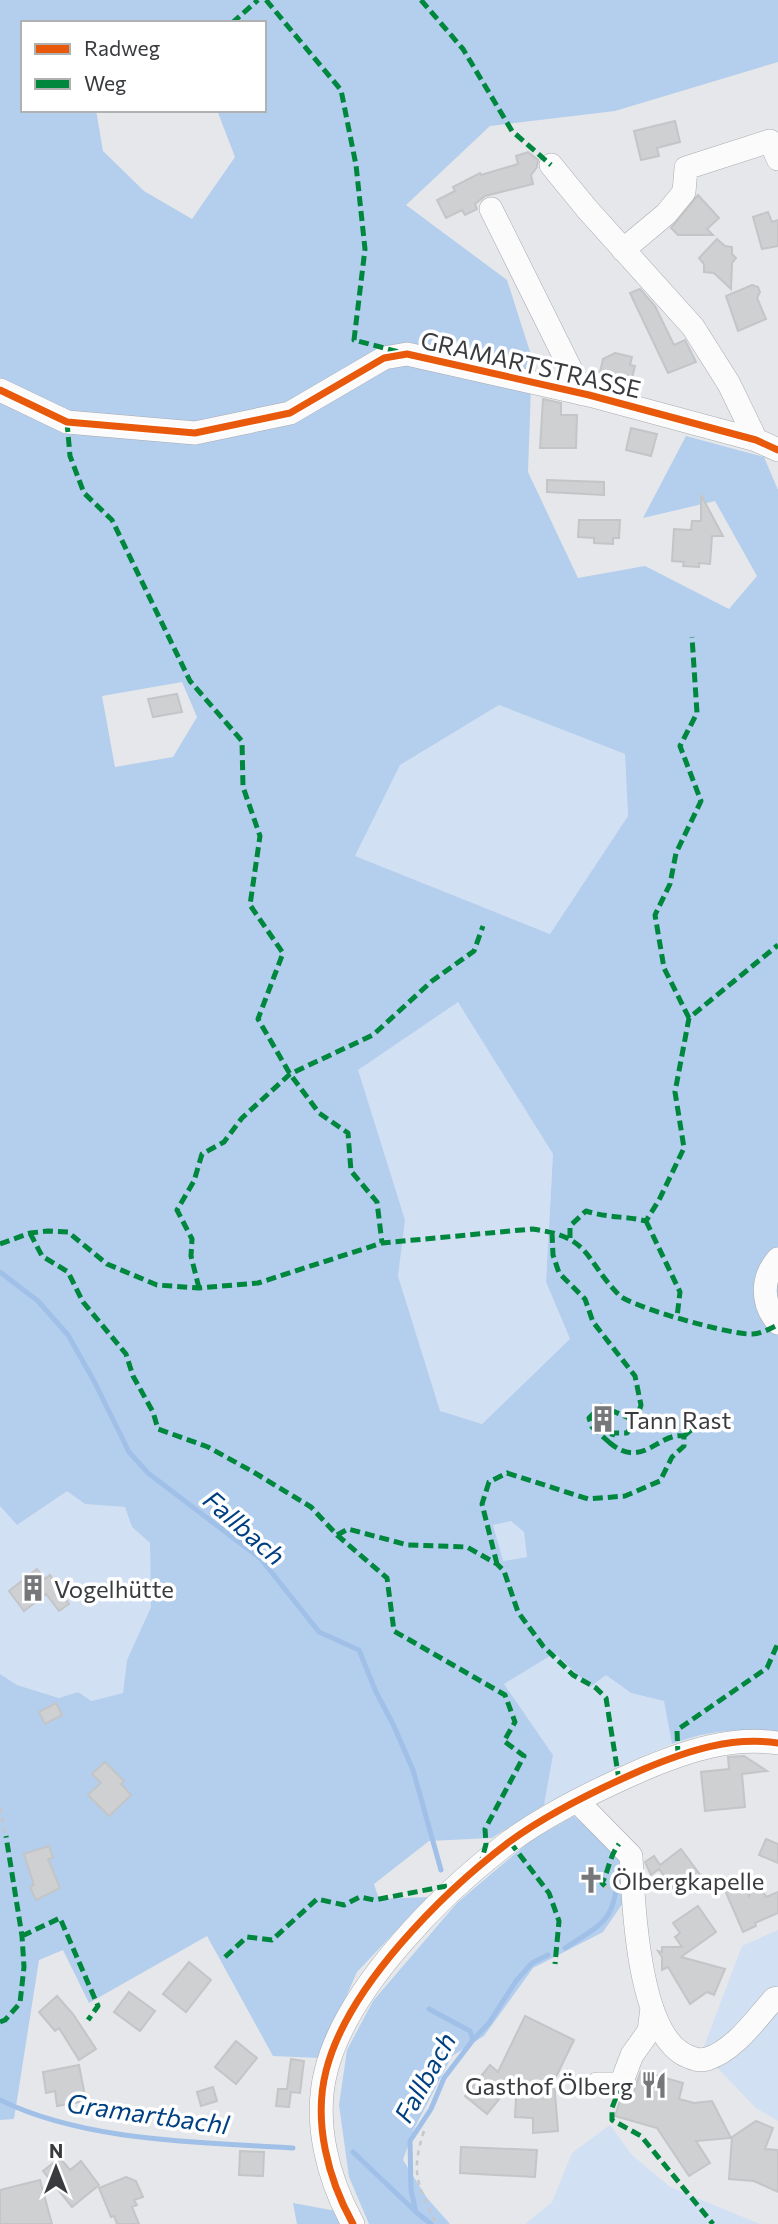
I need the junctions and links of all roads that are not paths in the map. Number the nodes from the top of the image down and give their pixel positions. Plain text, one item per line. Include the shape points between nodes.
1 (778, 159) edge
2 (551, 165) dead end
3 (491, 209) dead end
4 (622, 250) junction
5 (0, 390) edge
6 (583, 394) junction
7 (756, 440) junction
8 (778, 450) edge
9 (778, 1259) edge
10 (778, 1323) edge
11 (778, 1743) edge
12 (577, 1801) junction
13 (778, 1998) edge
14 (652, 2008) junction
15 (597, 2084) dead end
16 (354, 2224) edge

1 - 4 street via 770,141 686,168 684,192 666,214
2 - 4 street
3 - 6 street
4 - 7 street via 693,327 729,384
5 - 6 street, GRAMARTSTRASSE via 67,422 195,433 290,413 384,358 407,354
6 - 7 street, GRAMARTSTRASSE
7 - 8 street, GRAMARTSTRASSE
9 - 10 street via 766,1281 765,1298
11 - 12 street via 706,1747
12 - 14 street via 631,1856 642,1973
12 - 16 street via 510,1842 461,1883 393,1954 346,2020 327,2068 322,2111 334,2181
13 - 14 street via 727,2050 696,2060 669,2043
14 - 15 street via 649,2031 632,2054 621,2084

